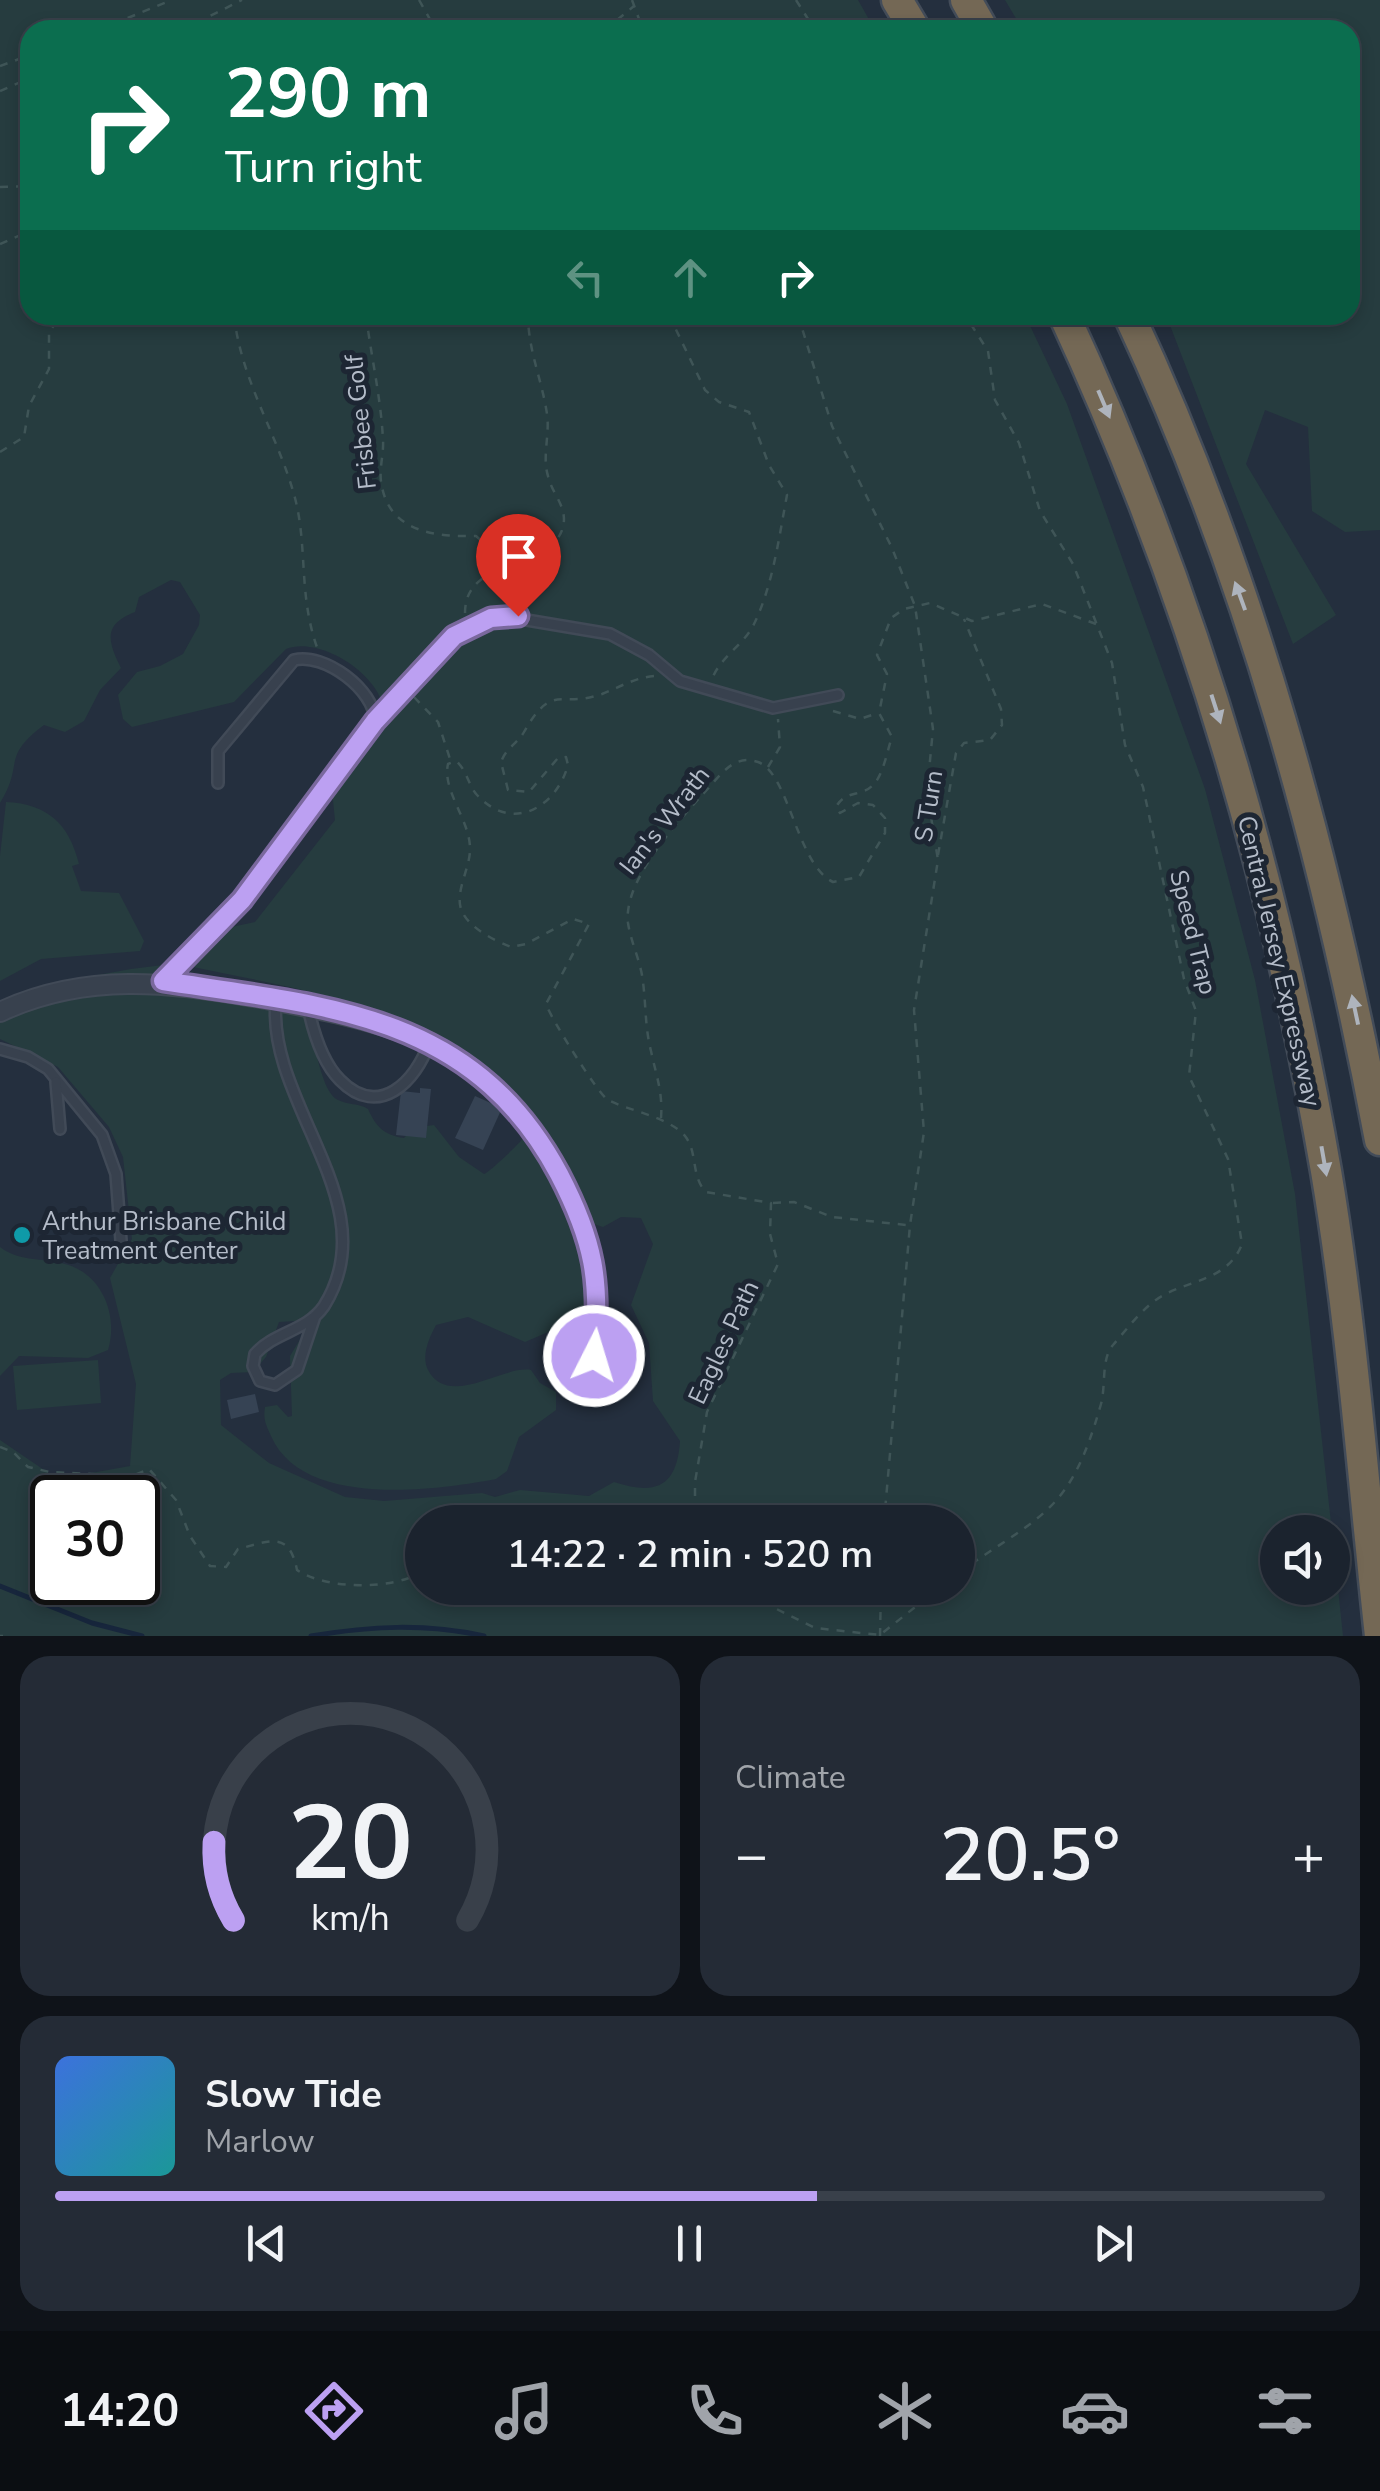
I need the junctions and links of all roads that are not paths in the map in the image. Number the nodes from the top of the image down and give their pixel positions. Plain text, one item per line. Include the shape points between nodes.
1 (1068, 325) edge
2 (1133, 325) edge
3 (838, 696) dead end
4 (375, 721) junction
5 (218, 783) dead end
6 (163, 981) junction
7 (276, 1001) junction
8 (1, 1007) edge
9 (308, 1007) junction
10 (429, 1043) junction
11 (0, 1050) edge
12 (53, 1074) junction
13 (60, 1129) dead end
14 (1380, 1140) edge
15 (122, 1254) dead end
16 (316, 1316) junction
17 (594, 1356) dead end
18 (1380, 1636) edge

1 -> 18 highway, Central Jersey Expressway via 1190,631 1278,934 1329,1192
14 -> 2 highway via 1337,928 1278,712 1208,505
3 - 4 lane via 773,708 675,678 634,645 600,631 518,616 454,636
4 - 5 lane via 370,699 322,661 300,658 287,665 218,750
4 - 6 lane via 242,900
6 - 7 street
6 - 8 street via 82,988
7 - 9 street
7 - 16 lane via 297,1106 325,1165 342,1230 338,1275
9 - 10 street
9 - 10 lane via 336,1076 363,1093 386,1094 406,1085
10 - 17 street via 507,1097 578,1210 597,1277
11 - 12 lane via 28,1057
12 - 13 lane
12 - 15 lane via 111,1154
16 - 16 lane via 258,1350 253,1366 260,1380 275,1385 293,1375

